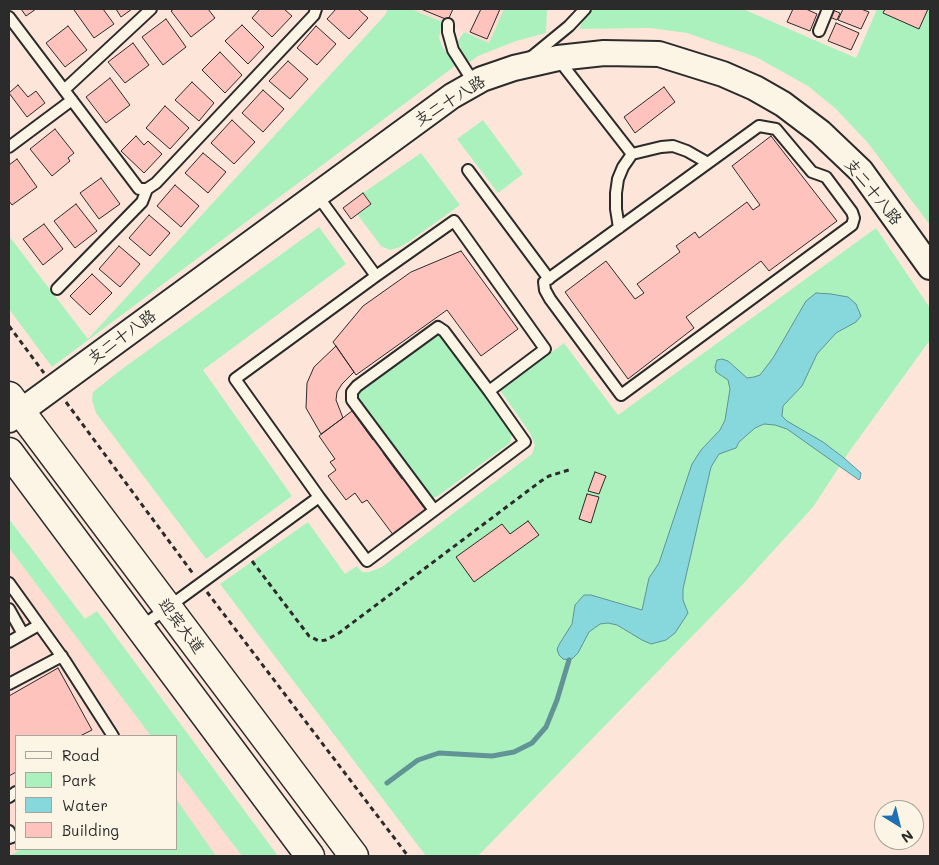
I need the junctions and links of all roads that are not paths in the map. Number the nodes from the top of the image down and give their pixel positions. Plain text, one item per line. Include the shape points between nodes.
1 (151, 9) edge
2 (316, 9) edge
3 (585, 9) edge
4 (828, 9) edge
5 (9, 17) edge
6 (448, 24) dead end
7 (819, 31) dead end
8 (558, 58) junction
9 (519, 67) junction
10 (474, 83) junction
11 (64, 90) junction
12 (72, 100) junction
13 (9, 146) edge
14 (632, 154) junction
15 (708, 163) junction
16 (468, 170) dead end
17 (147, 189) junction
18 (316, 195) junction
19 (619, 228) junction
20 (930, 267) edge
21 (376, 276) junction
22 (549, 279) junction
23 (57, 289) dead end
24 (489, 391) junction
25 (13, 409) edge
26 (9, 452) edge
27 (319, 496) junction
28 (434, 510) junction
29 (9, 583) edge
30 (166, 608) junction
31 (9, 609) edge
32 (39, 625) junction
33 (138, 629) junction
34 (23, 634) junction
35 (9, 642) edge
36 (62, 656) junction
37 (9, 684) edge
38 (112, 735) edge
39 (9, 831) edge
40 (9, 838) edge
41 (310, 856) edge
42 (354, 856) edge

1 - 11 lane
2 - 17 lane via 314,15
3 - 9 lane
4 - 7 lane
5 - 11 lane
6 - 10 lane via 453,50
8 - 9 street, 支二十八路
8 - 14 lane
8 - 20 street, 支二十八路 via 604,53 659,54 723,74 755,88 820,132 861,170
9 - 10 street, 支二十八路
10 - 18 street, 支二十八路
11 - 12 lane
12 - 13 lane
12 - 17 lane via 139,189
14 - 15 lane via 673,146
14 - 19 lane via 623,167 617,186
15 - 19 lane
15 - 22 lane via 759,126 776,129 812,172 826,178 852,212 852,225 621,395 550,299 544,282
16 - 22 lane
17 - 23 lane via 142,202
18 - 21 lane
18 - 25 street, 支二十八路
19 - 22 lane
21 - 24 lane via 454,222 545,348
21 - 27 lane via 235,379
24 - 28 lane via 525,442
24 - 28 lane via 438,327 352,392 352,400
25 - 30 highway, 迎宾大道
26 - 33 highway
27 - 28 lane via 366,561
27 - 30 lane
29 - 32 lane
30 - 33 lane
30 - 42 highway, 迎宾大道
31 - 34 lane
32 - 34 lane
32 - 36 lane
33 - 41 highway
34 - 35 lane
36 - 37 lane
36 - 38 lane
39 - 40 lane via 12,836

